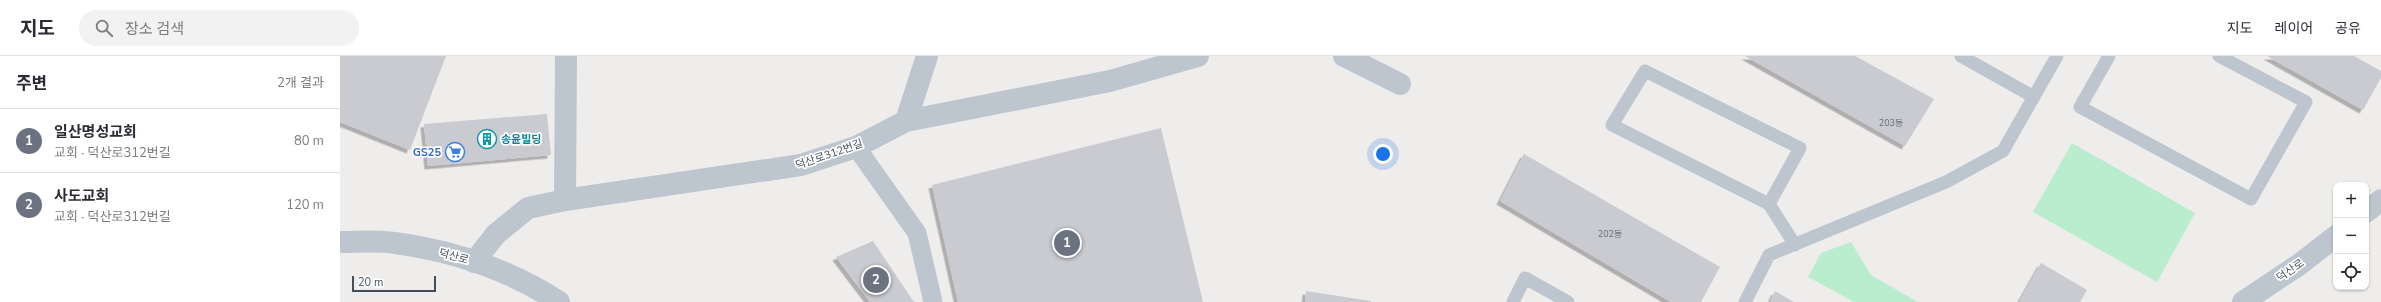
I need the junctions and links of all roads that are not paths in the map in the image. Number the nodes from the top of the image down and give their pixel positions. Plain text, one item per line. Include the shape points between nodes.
1 (566, 56) edge
2 (927, 56) edge
3 (1198, 56) edge
4 (1344, 56) edge
5 (2057, 56) edge
6 (2109, 56) edge
7 (2219, 56) edge
8 (1969, 58) edge
9 (1400, 84) dead end
10 (2034, 97) junction
11 (906, 121) junction
12 (856, 147) junction
13 (565, 200) junction
14 (2381, 200) edge
15 (1769, 204) junction
16 (2369, 210) edge
17 (2333, 238) edge
18 (340, 242) edge
19 (1795, 245) junction
20 (474, 262) junction
21 (559, 302) edge
22 (933, 302) edge
23 (1513, 302) edge
24 (1568, 302) edge
25 (1745, 302) edge
26 (2243, 302) edge

1 - 13 street
2 - 11 street
3 - 11 street, 덕산로312번길 via 1110,81
4 - 9 street
5 - 10 lane
6 - 7 lane via 2080,107 2251,199 2306,102
8 - 10 lane
10 - 19 lane via 2003,151 1946,182
11 - 12 street, 덕산로312번길
12 - 13 street, 덕산로312번길 via 802,165
12 - 22 street via 916,233
13 - 20 street, 덕산로312번길 via 528,208 496,234
14 - 16 street
15 - 15 lane via 1612,125 1644,71 1800,148
15 - 19 lane
17 - 26 street, 덕산로
18 - 20 street, 덕산로 via 394,243 450,254
19 - 25 lane via 1769,255
20 - 21 street, 덕산로 via 505,271
23 - 24 lane via 1525,278

